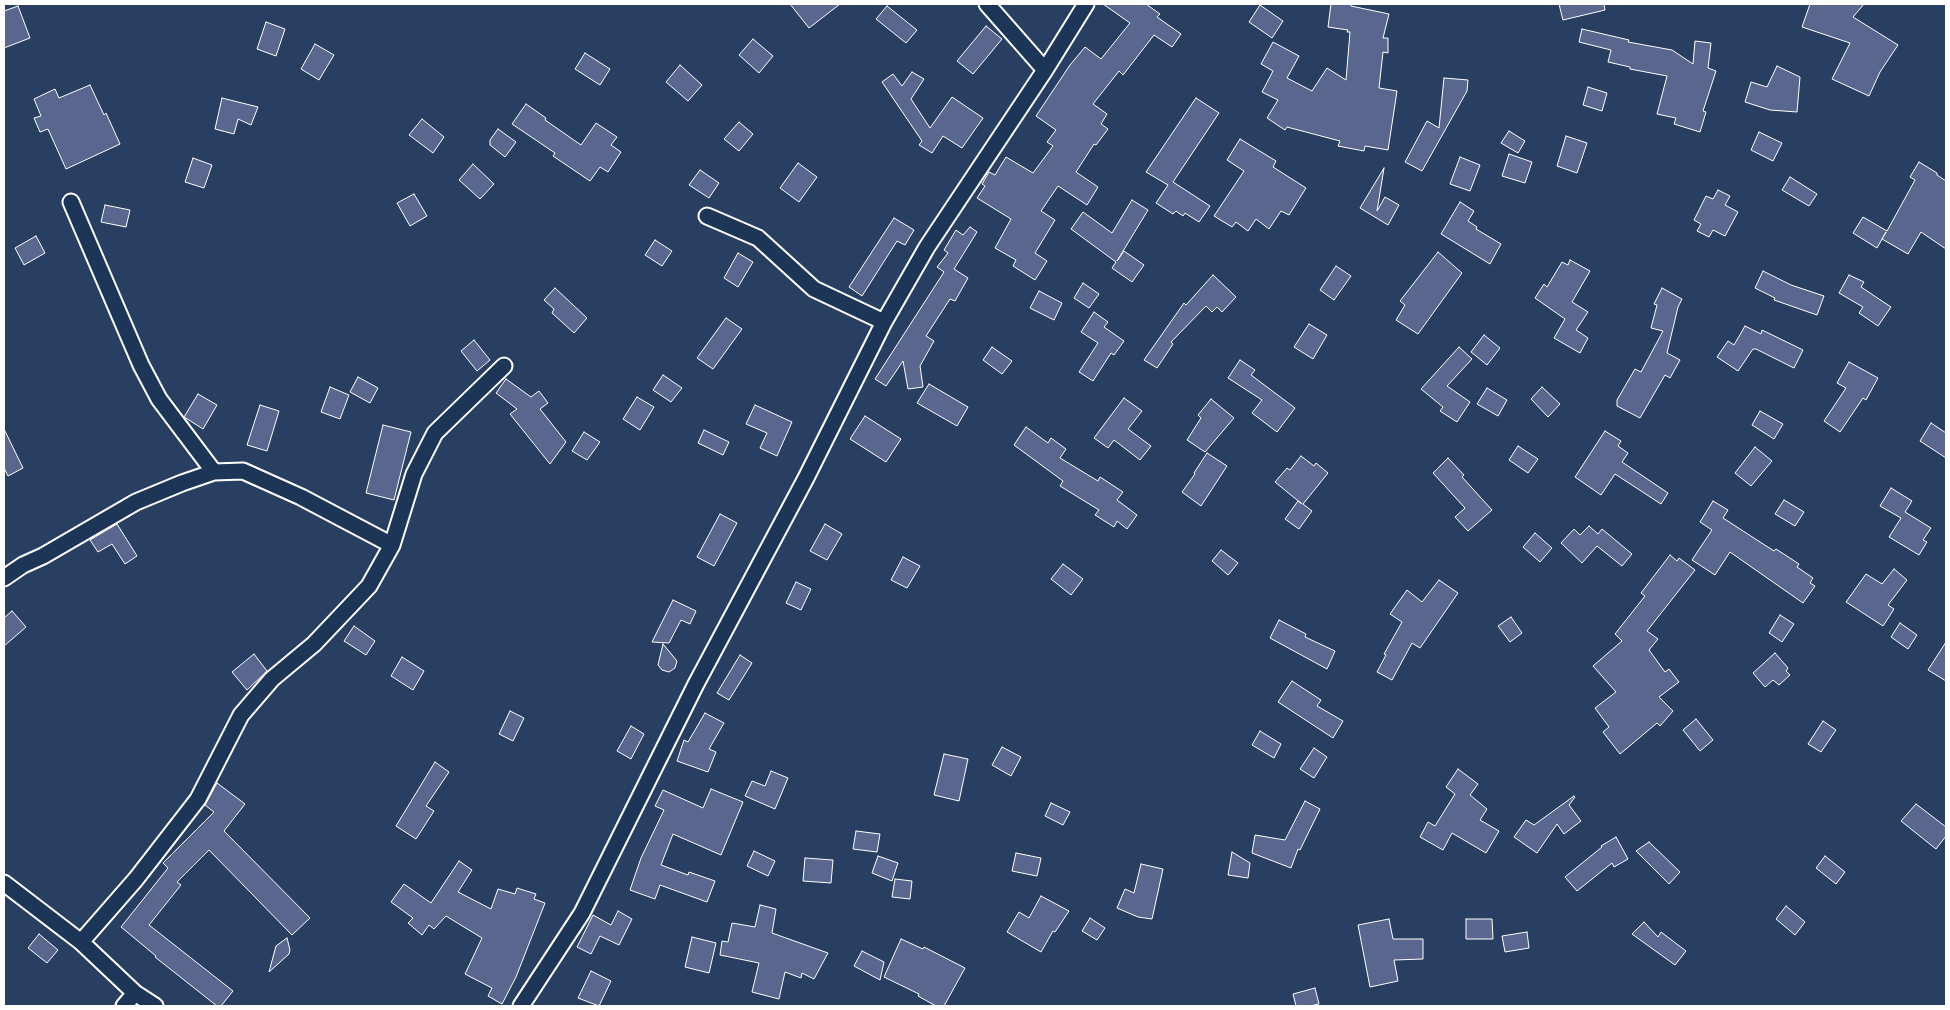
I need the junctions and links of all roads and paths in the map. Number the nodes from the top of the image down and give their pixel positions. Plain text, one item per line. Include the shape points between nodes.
1 (987, 4) edge
2 (1086, 4) edge
3 (1044, 70) junction
4 (71, 202) dead end
5 (707, 216) dead end
6 (884, 322) junction
7 (504, 366) dead end
8 (214, 472) junction
9 (392, 545) junction
10 (4, 578) edge
11 (4, 883) edge
12 (81, 942) junction
13 (135, 993) junction
14 (124, 1006) edge
15 (155, 1006) edge
16 (521, 1006) edge

1 - 3 street
2 - 3 street
3 - 6 street via 927,247
4 - 8 street via 141,365 159,399
5 - 6 street via 758,238 814,289
6 - 16 street via 806,478 696,684 582,913
7 - 9 street via 434,433 414,474
8 - 9 street via 243,471 301,497
8 - 10 street via 136,502
9 - 12 street via 369,586 314,644 272,680 241,715 198,798 136,879
11 - 12 street
12 - 13 street
13 - 14 street
13 - 15 street

